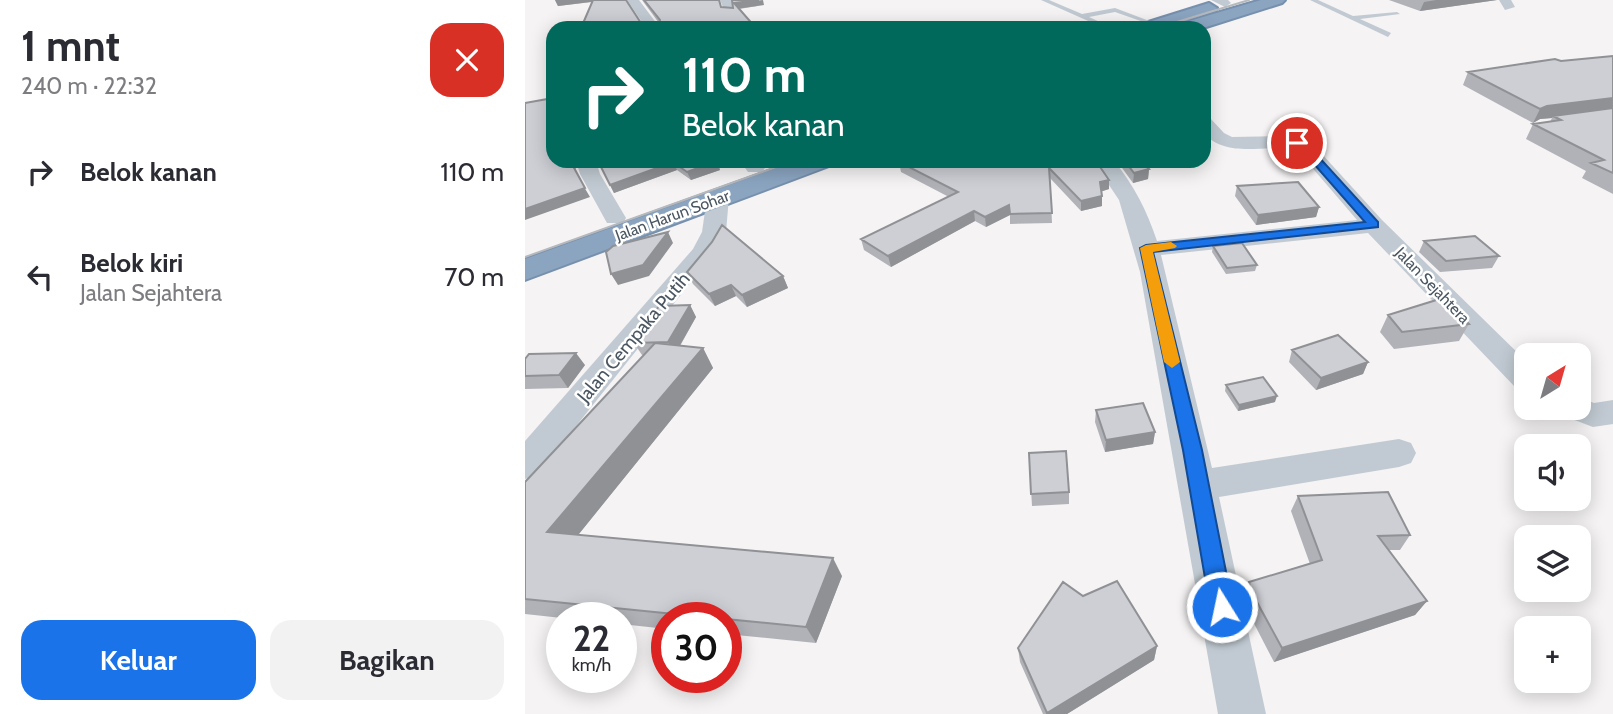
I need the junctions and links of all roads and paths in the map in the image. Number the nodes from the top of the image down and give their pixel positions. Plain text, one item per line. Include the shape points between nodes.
1 (633, 0) edge
2 (1044, 0) edge
3 (1277, 0) edge
4 (1313, 0) edge
5 (1226, 1) edge
6 (1127, 14) junction
7 (1397, 14) dead end
8 (1080, 16) junction
9 (1350, 18) junction
10 (648, 21) edge
11 (1092, 21) edge
12 (1098, 21) edge
13 (1142, 21) edge
14 (1167, 21) edge
15 (1208, 21) edge
16 (1388, 35) dead end
17 (1211, 130) edge
18 (588, 168) edge
19 (747, 168) edge
20 (800, 168) edge
21 (1110, 168) edge
22 (718, 197) junction
23 (615, 218) junction
24 (1374, 225) junction
25 (1146, 248) junction
26 (525, 249) edge
27 (525, 270) edge
28 (1514, 367) edge
29 (1613, 412) edge
30 (1591, 414) edge
31 (1399, 453) dead end
32 (525, 465) edge
33 (1199, 485) junction
34 (1241, 714) edge

1 - 10 street
2 - 8 lane
3 - 15 highway
4 - 9 lane
5 - 14 highway
6 - 8 lane via 1110,10
6 - 12 lane
6 - 13 lane
7 - 9 lane
8 - 11 lane
9 - 16 lane
17 - 24 street, Jalan Sejahtera via 1229,143 1304,146
18 - 23 street
19 - 23 highway, Jalan Harun Sohar
20 - 22 highway, Jalan Harun Sohar
21 - 25 street via 1126,192
22 - 27 highway, Jalan Harun Sohar
22 - 32 street, Jalan Cempaka Putih via 714,232 703,252
23 - 26 highway, Jalan Harun Sohar
24 - 25 street
24 - 28 street, Jalan Sejahtera
25 - 33 street
29 - 30 street
31 - 33 street
33 - 34 street

